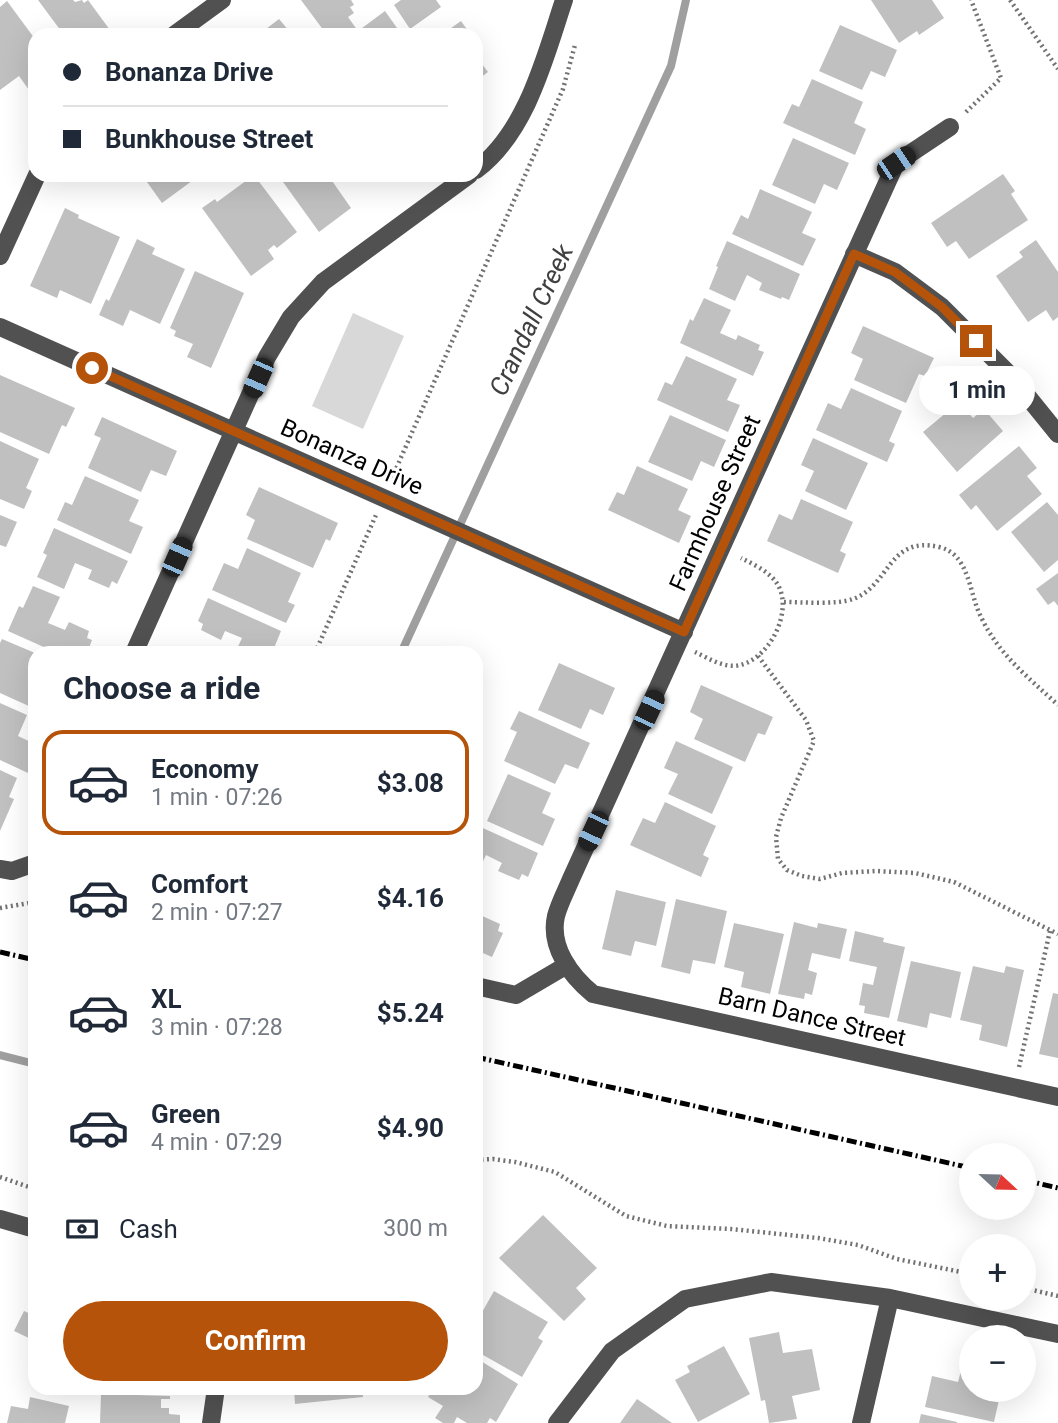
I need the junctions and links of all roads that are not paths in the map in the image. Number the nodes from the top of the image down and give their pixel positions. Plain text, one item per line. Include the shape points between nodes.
1 (222, 0) edge
2 (564, 0) edge
3 (184, 28) edge
4 (950, 127) road end
5 (483, 165) edge
6 (34, 182) edge
7 (459, 182) edge
8 (854, 254) junction
9 (0, 256) edge
10 (0, 327) edge
11 (234, 431) junction
12 (1058, 434) edge
13 (681, 639) junction
14 (137, 646) edge
15 (28, 867) edge
16 (0, 869) edge
17 (567, 965) junction
18 (483, 988) edge
19 (1058, 1097) edge
20 (0, 1219) edge
21 (28, 1227) edge
22 (890, 1298) junction
23 (1058, 1334) edge
24 (215, 1395) edge
25 (211, 1423) edge
26 (557, 1423) edge
27 (861, 1423) edge

1 - 3 street
2 - 5 street via 536,87 510,132
4 - 8 street, Farmhouse Street via 896,163
6 - 9 street
7 - 11 street via 323,282 291,317 267,357
8 - 12 street via 895,272 942,307 1011,376
8 - 13 street, Farmhouse Street
10 - 11 street, Bonanza Drive
11 - 13 street, Bonanza Drive via 553,573
11 - 14 street
13 - 17 street, Farmhouse Street via 555,918 557,944
15 - 16 street via 12,872
17 - 18 street via 516,995
17 - 19 street, Barn Dance Street via 576,980 593,993
20 - 21 street
22 - 23 street
22 - 26 street via 771,1282 685,1300 612,1351
22 - 27 street
24 - 25 street

